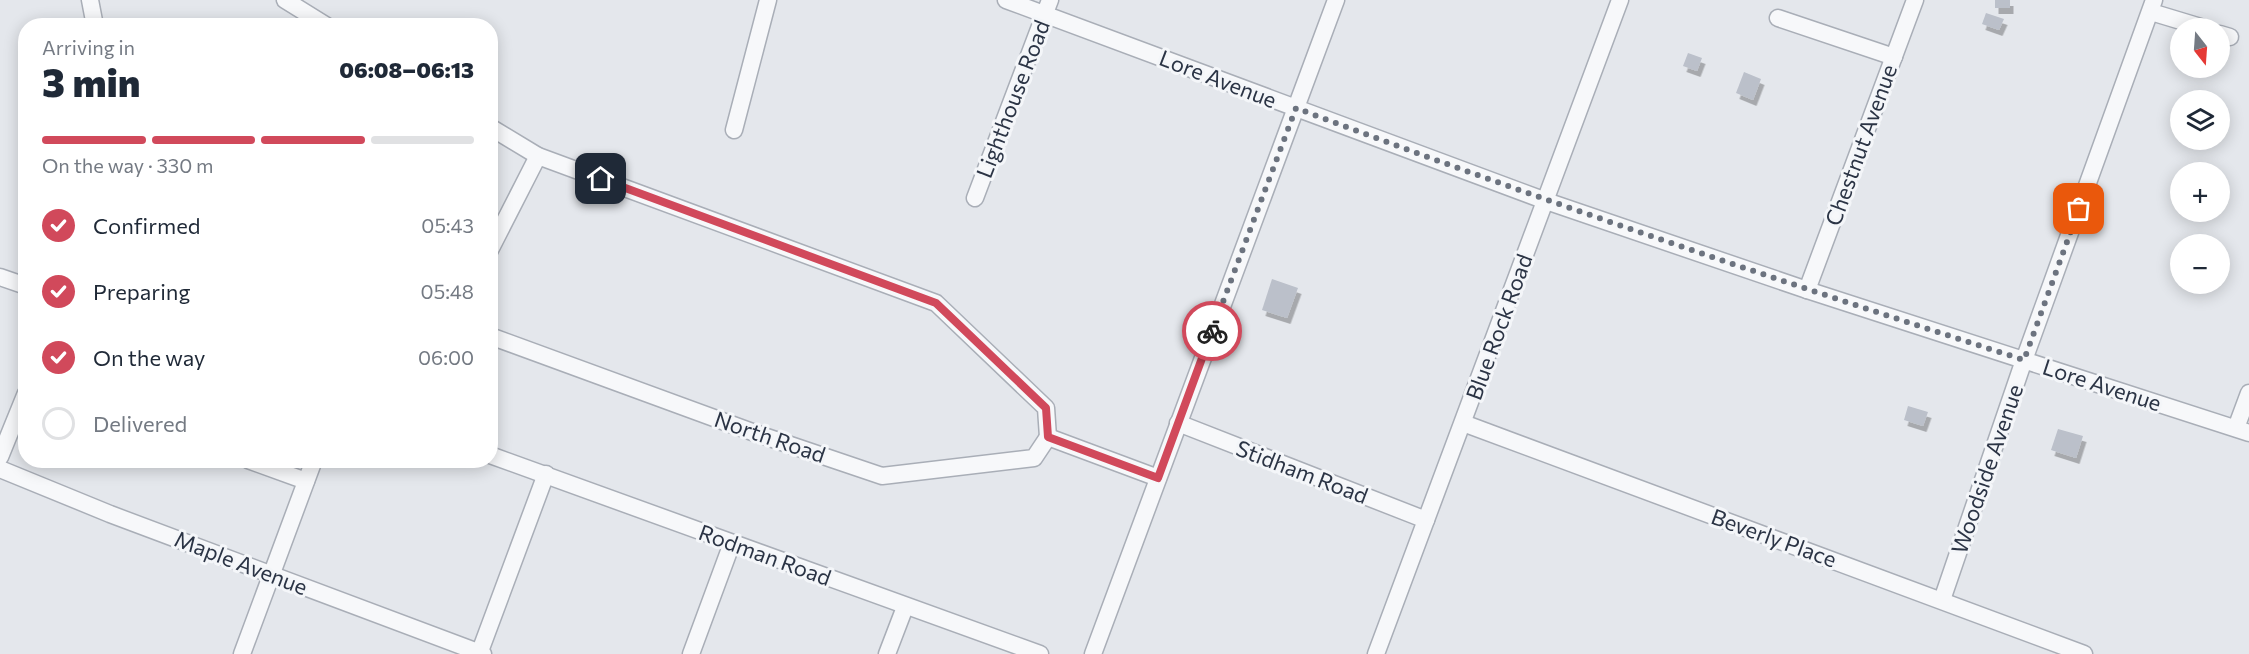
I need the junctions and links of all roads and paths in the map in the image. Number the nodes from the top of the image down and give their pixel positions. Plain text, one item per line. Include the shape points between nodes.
1 (90, 0) edge
2 (285, 0) edge
3 (768, 0) edge
4 (1006, 0) edge
5 (1336, 0) edge
6 (1620, 0) edge
7 (1915, 0) edge
8 (2153, 6) edge
9 (1048, 7) edge
10 (93, 18) edge
11 (314, 18) edge
12 (1778, 18) dead end
13 (2181, 18) edge
14 (1894, 57) junction
15 (1296, 108) junction
16 (734, 130) dead end
17 (498, 132) edge
18 (538, 156) junction
19 (975, 198) dead end
20 (1546, 201) junction
21 (498, 234) edge
22 (0, 277) edge
23 (18, 283) edge
24 (1807, 290) junction
25 (498, 339) edge
26 (2024, 360) junction
27 (2249, 393) edge
28 (18, 413) edge
29 (1178, 423) junction
30 (1463, 423) junction
31 (2242, 430) edge
32 (1048, 437) junction
33 (0, 457) edge
34 (498, 458) edge
35 (270, 468) edge
36 (311, 468) edge
37 (0, 469) edge
38 (546, 474) junction
39 (1158, 478) junction
40 (306, 481) junction
41 (1426, 520) junction
42 (732, 543) junction
43 (271, 575) junction
44 (1942, 600) junction
45 (905, 606) junction
46 (242, 654) edge
47 (480, 654) edge
48 (692, 654) edge
49 (887, 654) edge
50 (1040, 654) edge
51 (1093, 654) edge
52 (1376, 654) edge
53 (2084, 654) edge

1 - 10 street
2 - 11 street
3 - 16 street
4 - 9 street, Lore Avenue
5 - 15 street
6 - 20 street, Blue Rock Road
7 - 14 street, Chestnut Avenue
8 - 13 street
8 - 26 street, Woodside Avenue
9 - 15 street, Lore Avenue
9 - 19 street, Lighthouse Road
12 - 14 street
14 - 24 street, Chestnut Avenue
15 - 20 street, Lore Avenue
15 - 29 street
17 - 18 street
18 - 21 street
18 - 32 street via 936,303 1046,408
20 - 24 street, Lore Avenue
20 - 30 street, Blue Rock Road
22 - 23 street
24 - 26 street, Lore Avenue
25 - 32 street, North Road via 882,476 1034,458
26 - 31 street, Lore Avenue
26 - 44 street, Woodside Avenue
27 - 31 street
28 - 33 street
29 - 39 street
29 - 41 street, Stidham Road
30 - 41 street, Blue Rock Road
30 - 44 street, Beverly Place
32 - 39 street
34 - 38 street, Rodman Road
35 - 40 street
36 - 40 street
37 - 43 street, Maple Avenue
38 - 42 street, Rodman Road
38 - 47 street
39 - 51 street
40 - 43 street
41 - 52 street, Blue Rock Road
42 - 45 street, Rodman Road
42 - 48 street
43 - 46 street
43 - 47 street, Maple Avenue
44 - 53 street, Beverly Place
45 - 49 street
45 - 50 street, Rodman Road

